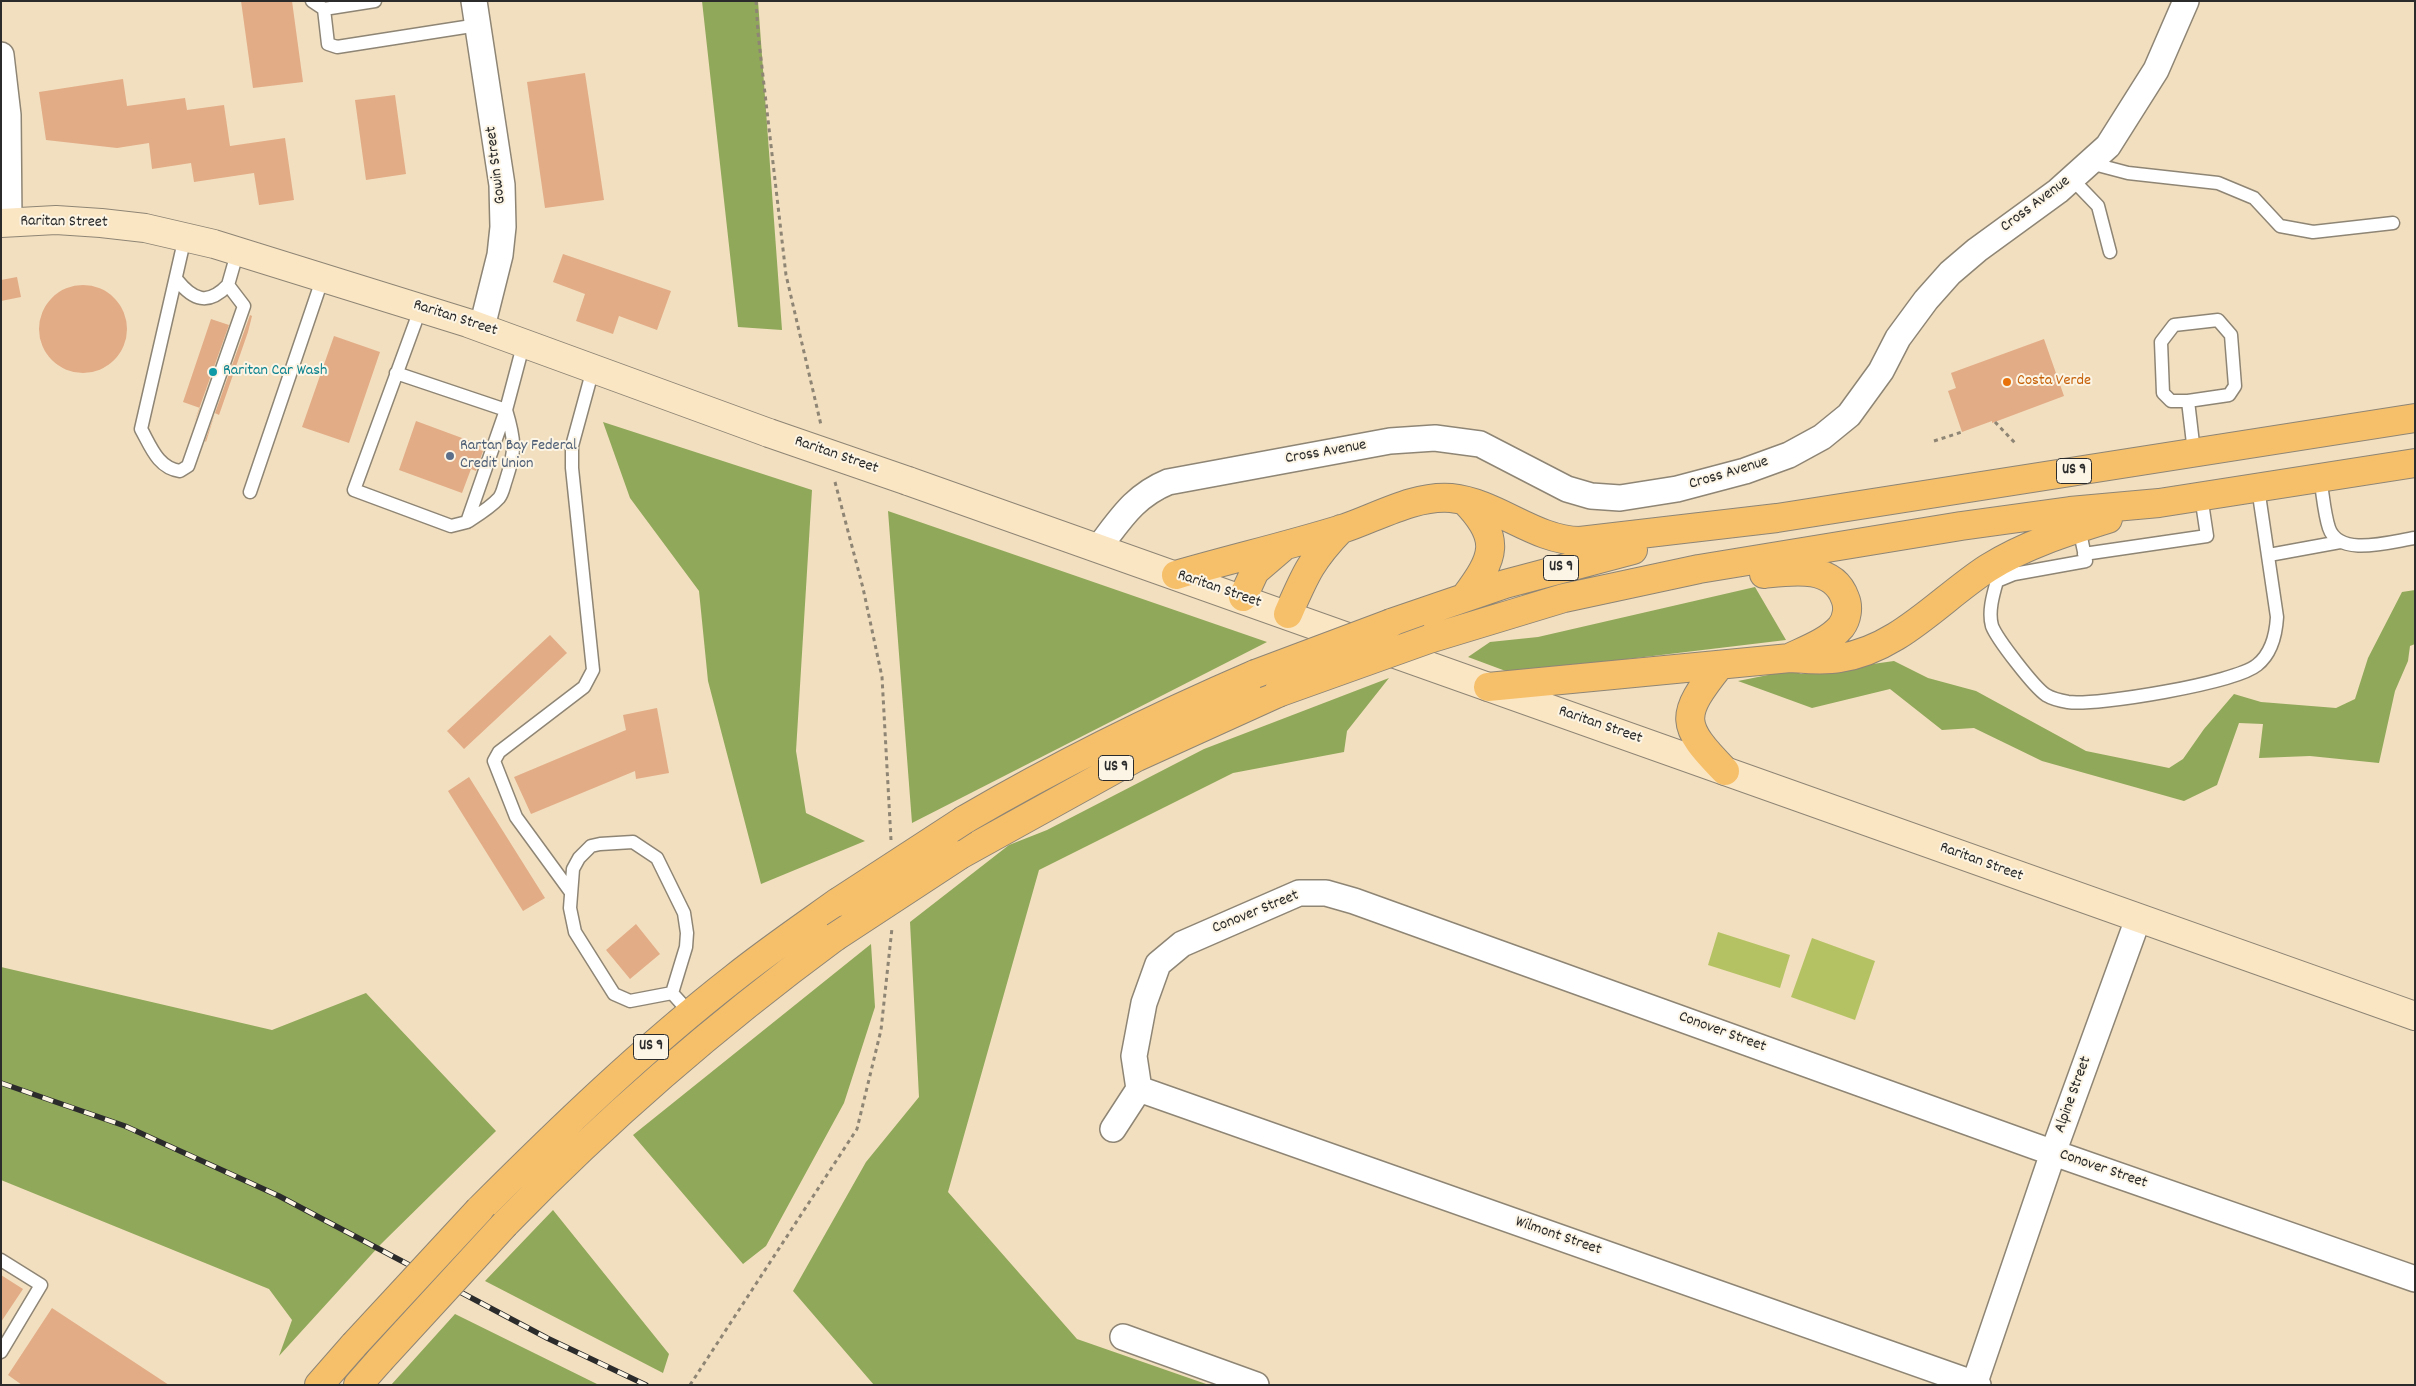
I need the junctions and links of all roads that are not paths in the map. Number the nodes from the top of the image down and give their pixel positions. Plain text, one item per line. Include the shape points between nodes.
1 (312, 1) edge
2 (376, 1) edge
3 (2186, 1) edge
4 (324, 9) junction
5 (476, 13) edge
6 (1, 55) edge
7 (5, 157) edge
8 (2081, 171) junction
9 (5, 223) edge
10 (2393, 223) dead end
11 (185, 237) junction
12 (238, 250) junction
13 (2110, 252) dead end
14 (323, 276) junction
15 (177, 280) junction
16 (228, 285) junction
17 (421, 307) junction
18 (482, 327) junction
19 (524, 342) junction
20 (593, 369) junction
21 (396, 373) junction
22 (2188, 401) junction
23 (506, 410) junction
24 (2415, 418) edge
25 (2194, 452) junction
26 (2415, 463) edge
27 (2320, 478) junction
28 (2258, 488) junction
29 (250, 492) dead end
30 (2201, 496) junction
31 (1465, 501) junction
32 (2160, 503) junction
33 (467, 522) junction
34 (1734, 524) junction
35 (1342, 528) junction
36 (2079, 528) junction
37 (2415, 538) edge
38 (2340, 542) junction
39 (1288, 544) junction
40 (1099, 547) junction
41 (2084, 554) junction
42 (2269, 555) junction
43 (2009, 566) junction
44 (1176, 575) junction
45 (1658, 576) junction
46 (1465, 597) junction
47 (1243, 598) junction
48 (1288, 614) junction
49 (1790, 658) junction
50 (1720, 665) junction
51 (1488, 687) junction
52 (1725, 771) junction
53 (570, 891) junction
54 (2138, 919) junction
55 (672, 993) junction
56 (690, 1014) junction
57 (2415, 1016) edge
58 (1139, 1089) junction
59 (1113, 1129) dead end
60 (2053, 1153) junction
61 (1, 1260) edge
62 (2415, 1279) edge
63 (1123, 1338) dead end
64 (1, 1352) edge
65 (1976, 1384) edge
66 (319, 1385) edge
67 (358, 1385) edge
68 (1256, 1385) edge

1 - 4 lane
2 - 4 lane
3 - 8 street, Cross Avenue via 2156,70 2108,146
4 - 5 lane via 328,44 337,47
5 - 18 street, Gowin Street via 502,185 503,227 500,255
6 - 7 street, Raritan Street via 8,114
7 - 9 street, Raritan Street
8 - 10 lane via 2218,183 2254,198 2280,226 2313,232
8 - 13 lane via 2098,206
8 - 40 street, Cross Avenue via 1950,273 1926,300 1898,338 1881,371 1837,426 1805,447 1769,463 1657,494 1604,498 1567,489 1480,444 1435,438 1397,440 1168,482 1143,494 1133,503
9 - 11 street, Raritan Street via 56,220 102,223
11 - 12 street, Raritan Street
11 - 15 lane
12 - 14 street, Raritan Street
12 - 16 lane
14 - 17 street, Raritan Street
14 - 29 lane
15 - 16 lane via 189,294 205,299 218,295
15 - 16 lane via 141,429 158,460 171,470 180,471 188,466 199,439 244,306
17 - 18 street, Raritan Street
17 - 21 lane
18 - 19 street, Raritan Street
19 - 20 street, Raritan Street
19 - 23 lane
20 - 40 street, Raritan Street, bridge
20 - 53 lane via 572,446 572,468 593,670 584,687 499,752 494,761 516,818
21 - 23 lane
21 - 33 lane via 354,490 451,526
22 - 22 lane via 2229,395 2235,386 2231,335 2218,320 2174,325 2161,342 2163,393 2170,401
22 - 25 lane
23 - 33 lane
23 - 33 lane via 513,433 514,457 504,486 500,496 487,509
24 - 25 highway, US 9
25 - 34 highway, US 9
26 - 27 highway, US 9
27 - 28 highway, US 9
27 - 38 lane via 2329,530
28 - 30 highway, US 9
28 - 42 lane
30 - 32 highway, US 9
30 - 41 lane via 2207,536
31 - 34 highway via 1493,509 1538,532 1568,541
31 - 35 highway via 1430,500
31 - 46 highway via 1486,525 1491,547 1484,569
32 - 36 highway
32 - 45 highway, US 9 via 1961,526
34 - 46 highway, US 9
35 - 39 highway
35 - 48 highway via 1308,567
36 - 41 lane
36 - 43 highway via 2024,548
37 - 38 lane via 2354,547
38 - 42 lane
39 - 44 highway
39 - 47 highway via 1255,571
40 - 44 street, Raritan Street
41 - 43 lane via 2086,561
42 - 43 lane via 2278,617 2276,636 2258,664 2219,681 2109,700 2068,702 2046,695 2023,672 1992,626 1991,601 1997,581
43 - 49 highway via 1971,580 1885,642 1842,658
44 - 47 street, Raritan Street
45 - 49 highway via 1760,575 1797,571 1830,579 1838,585 1847,601 1841,627
45 - 67 highway, US 9, bridge via 1564,598 1429,639 1278,693 1137,757 960,855 835,937 670,1067 505,1224
46 - 56 highway, US 9, bridge via 1255,674 1093,748 964,820 838,902
47 - 48 street, Raritan Street
48 - 51 street, Raritan Street
49 - 50 highway
50 - 51 highway
50 - 52 highway via 1696,698 1690,722 1694,737
51 - 52 street, Raritan Street
52 - 54 street, Raritan Street
53 - 55 lane via 575,932 614,994 630,1001
53 - 55 lane via 578,858 591,846 633,842 657,858 684,913 687,933
54 - 57 street, Raritan Street
54 - 60 street, Alpine Street
55 - 56 lane
56 - 66 highway, US 9, bridge via 598,1094 479,1210
58 - 59 street
58 - 60 street, Conover Street via 1134,1056 1144,1003 1158,964 1182,944 1299,893 1326,893
58 - 65 street, Wilmont Street
60 - 62 street, Conover Street
60 - 65 street, Alpine Street
61 - 64 lane via 41,1285
63 - 68 street

